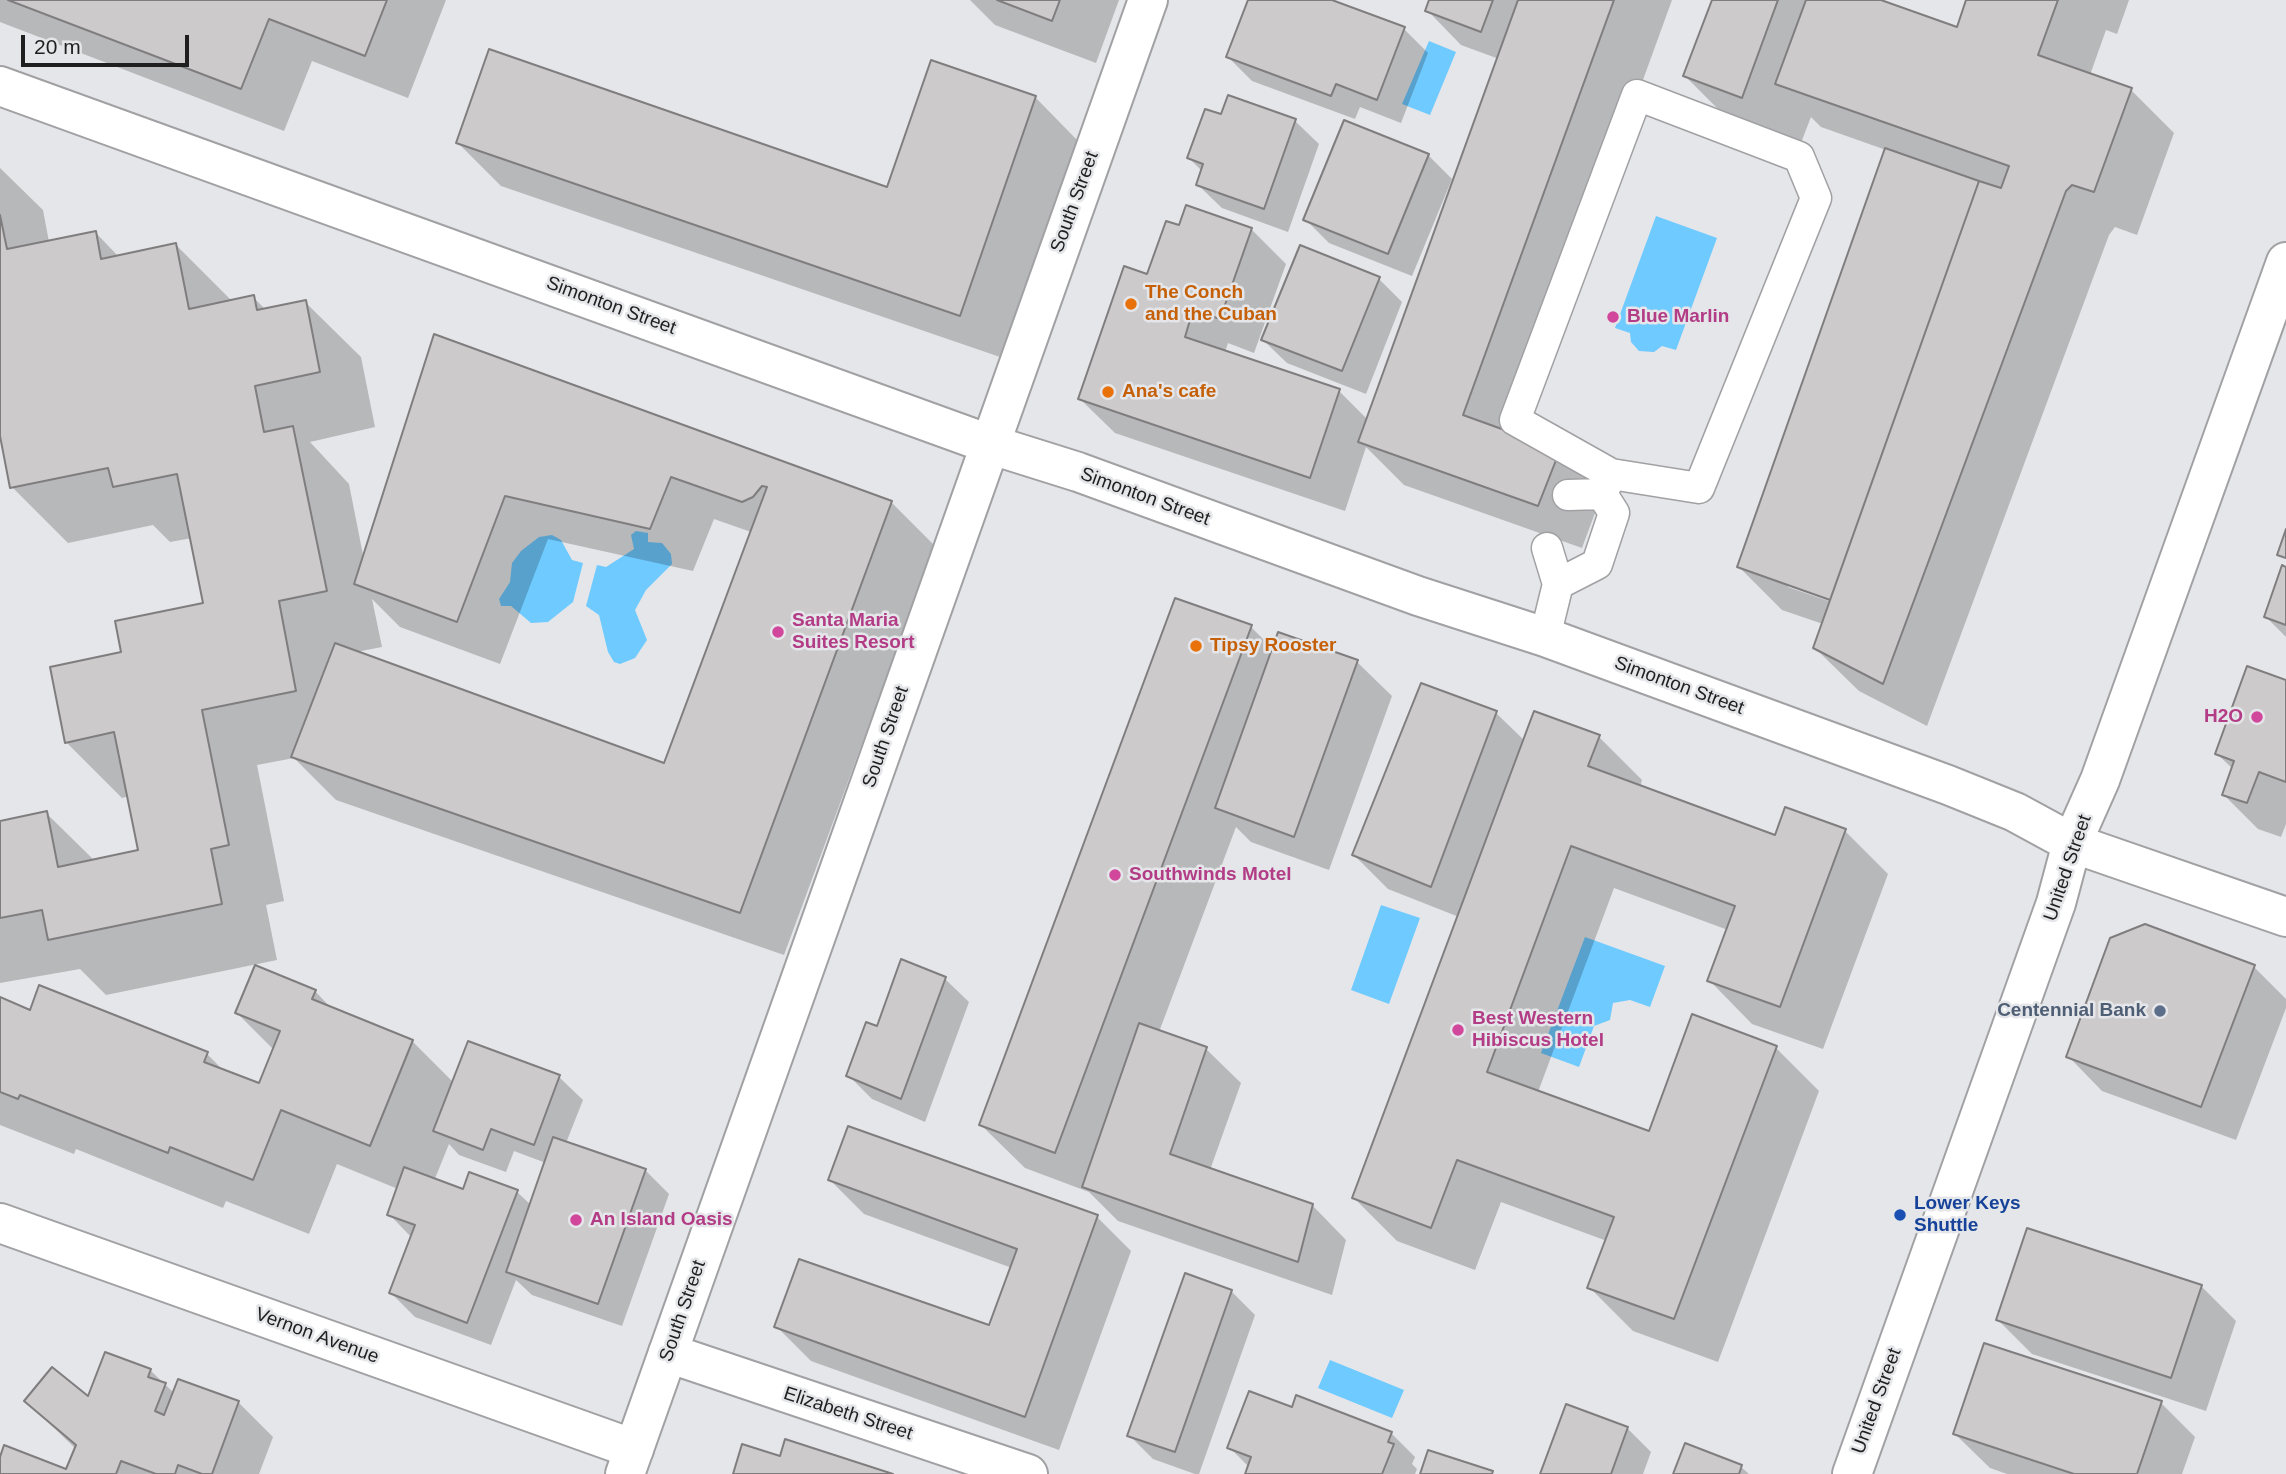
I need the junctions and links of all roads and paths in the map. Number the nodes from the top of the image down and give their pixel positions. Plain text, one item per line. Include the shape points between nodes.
1 (1148, 0) edge
2 (0, 86) edge
3 (2286, 262) edge
4 (992, 445) junction
5 (1606, 484) junction
6 (1569, 495) dead end
7 (1547, 548) dead end
8 (1558, 584) junction
9 (1545, 637) junction
10 (2072, 843) junction
11 (2286, 917) edge
12 (0, 1223) edge
13 (668, 1353) junction
14 (629, 1461) edge
15 (1028, 1474) edge
16 (1852, 1474) edge

1 - 4 street, South Street via 1009,384
2 - 4 street, Simonton Street
3 - 10 street, United Street via 2100,780
4 - 9 street, Simonton Street
4 - 13 street, South Street
5 - 5 lane via 1699,488 1815,198 1799,157 1637,94 1515,420
5 - 6 lane
5 - 8 lane via 1614,513 1597,564
7 - 8 lane
8 - 9 lane
9 - 10 street, Simonton Street via 1948,785 2015,812
10 - 11 street, Simonton Street
10 - 16 street, United Street via 2056,903
12 - 14 street, Vernon Avenue
13 - 14 street, South Street
13 - 15 street, Elizabeth Street

